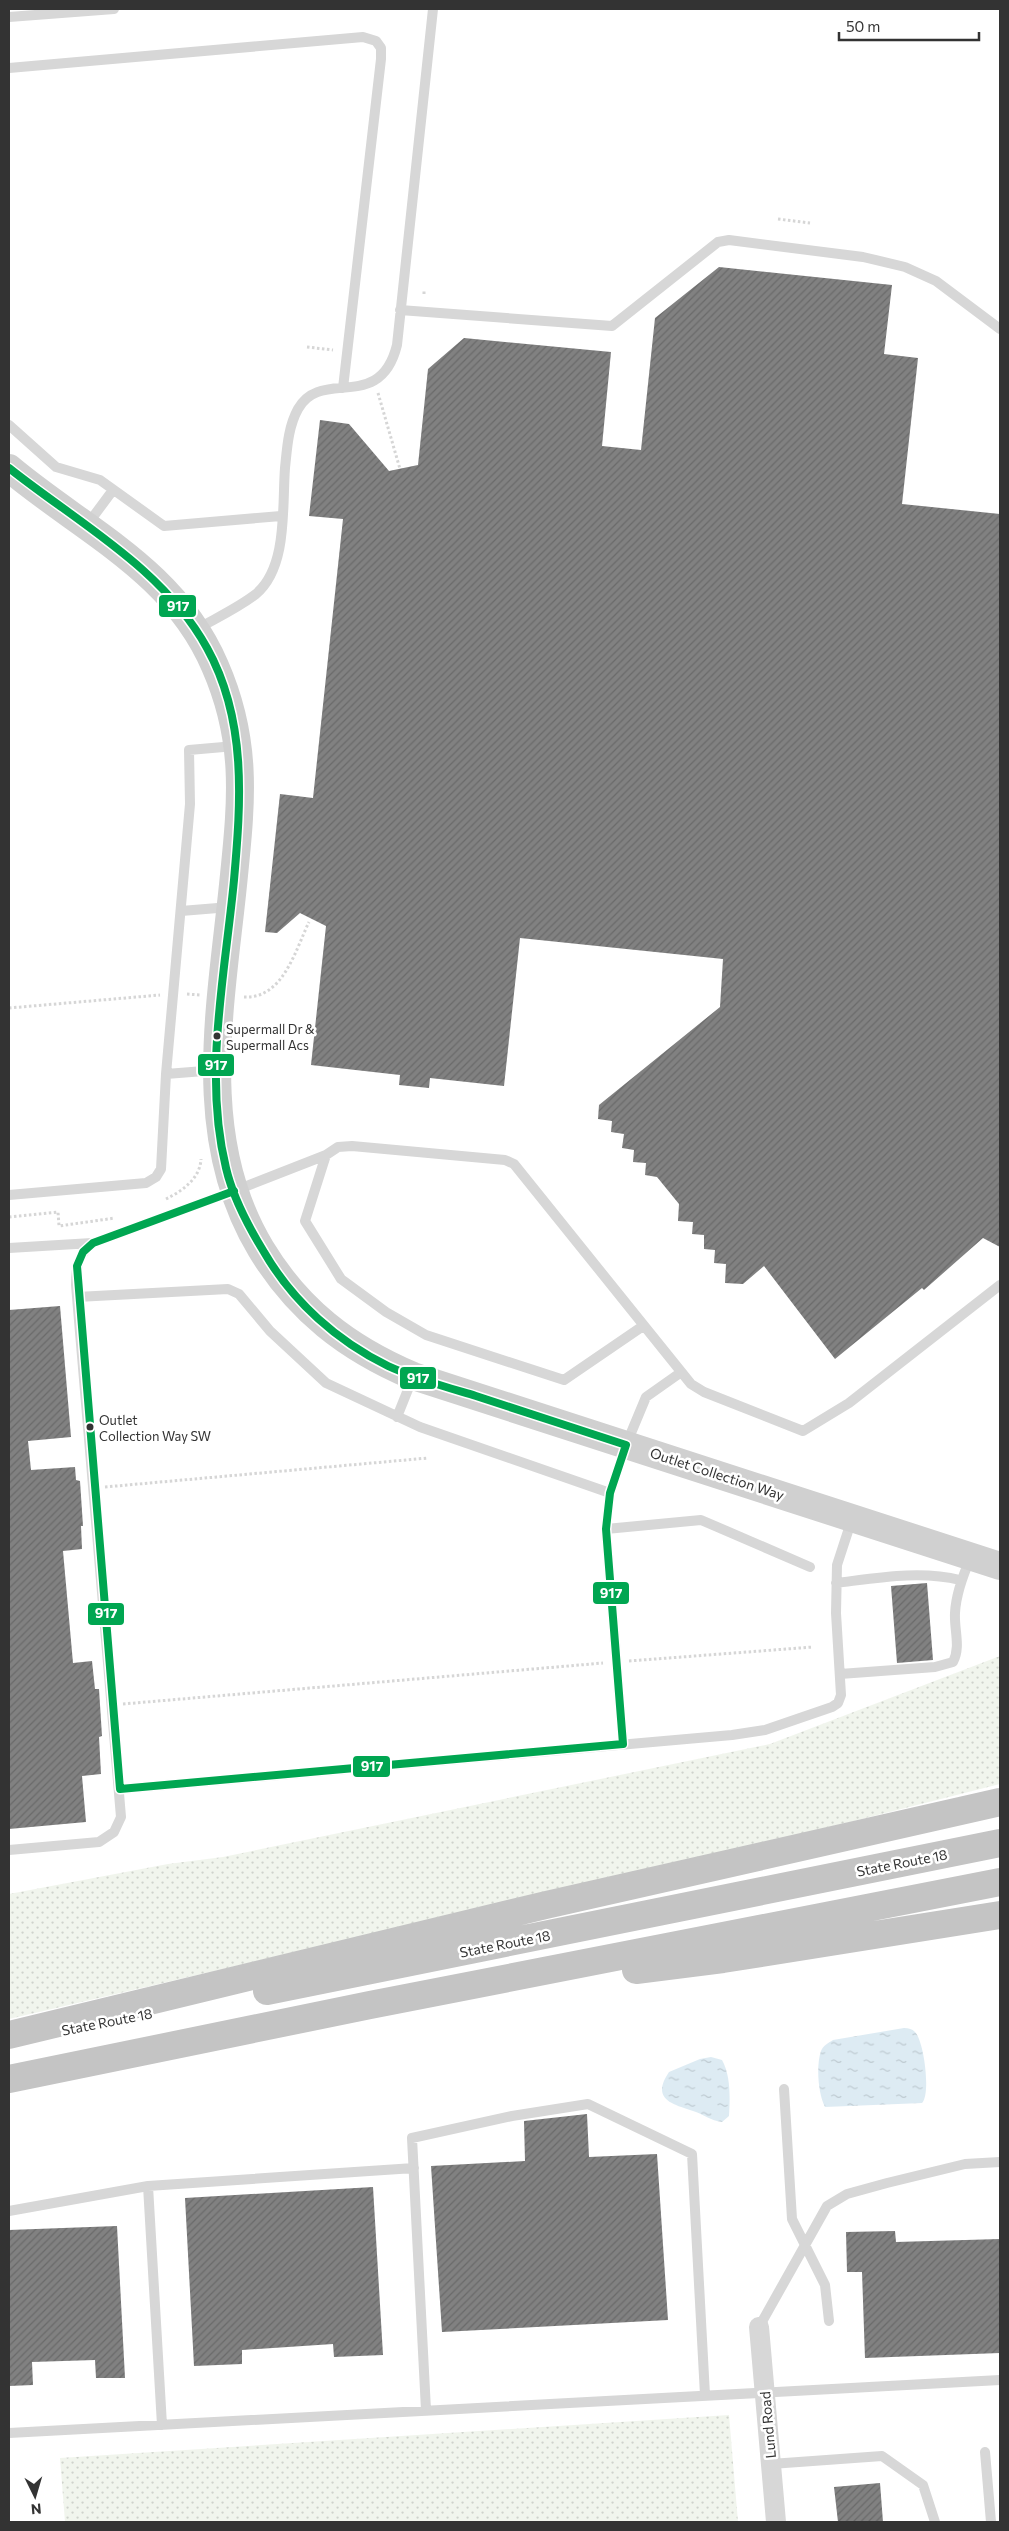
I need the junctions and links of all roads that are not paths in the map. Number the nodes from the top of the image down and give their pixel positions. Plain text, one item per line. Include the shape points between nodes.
1 (114, 9) edge
2 (433, 9) edge
3 (9, 18) edge
4 (9, 68) edge
5 (400, 310) junction
6 (1000, 329) edge
7 (343, 388) junction
8 (9, 425) edge
9 (9, 468) edge
10 (113, 490) junction
11 (282, 516) junction
12 (86, 526) junction
13 (195, 630) junction
14 (239, 746) junction
15 (231, 907) junction
16 (181, 911) junction
17 (218, 1070) junction
18 (166, 1074) junction
19 (326, 1155) junction
20 (234, 1191) junction
21 (9, 1195) edge
22 (93, 1243) junction
23 (9, 1248) edge
24 (1000, 1285) edge
25 (77, 1297) junction
26 (643, 1326) junction
27 (680, 1373) junction
28 (413, 1376) junction
29 (397, 1417) junction
30 (626, 1444) junction
31 (610, 1493) junction
32 (852, 1518) junction
33 (606, 1529) junction
34 (1000, 1566) edge
35 (810, 1567) dead end
36 (966, 1568) junction
37 (836, 1583) junction
38 (840, 1674) junction
39 (623, 1744) junction
40 (120, 1789) junction
41 (1000, 1802) edge
42 (1000, 1843) edge
43 (9, 1850) edge
44 (1000, 1882) edge
45 (1000, 1915) edge
46 (370, 2005) junction
47 (9, 2035) edge
48 (9, 2041) edge
49 (9, 2079) edge
50 (784, 2089) dead end
51 (1000, 2162) edge
52 (414, 2168) junction
53 (148, 2186) junction
54 (9, 2211) edge
55 (805, 2245) junction
56 (829, 2321) dead end
57 (759, 2327) joint
58 (1000, 2380) edge
59 (764, 2391) junction
60 (705, 2395) junction
61 (426, 2410) junction
62 (162, 2425) junction
63 (9, 2433) edge
64 (985, 2452) dead end
65 (771, 2464) junction
66 (776, 2522) edge
67 (935, 2522) edge
68 (991, 2522) edge

1 - 3 lane
2 - 5 lane
4 - 7 lane via 363,37 376,41 382,57
5 - 6 lane via 612,326 718,242 726,240 877,260 913,270 936,281
5 - 7 lane via 394,357 384,372 361,387
7 - 11 lane via 312,395 296,413 289,435
8 - 10 lane via 56,468 100,480
9 - 12 street, Outlet Collection Way
10 - 11 lane via 164,526
10 - 12 lane
11 - 13 lane via 276,566 266,582 256,594
12 - 13 street, Outlet Collection Way via 154,578
13 - 14 street, Outlet Collection Way via 216,667 234,719
14 - 15 street, Outlet Collection Way via 241,788
14 - 16 lane via 189,750 190,804
15 - 16 lane
15 - 17 street, Outlet Collection Way
16 - 18 lane
17 - 18 lane
17 - 20 street, Outlet Collection Way via 223,1152
18 - 21 lane via 163,1166 152,1181
19 - 20 lane
19 - 26 lane via 338,1148 352,1146 509,1161
19 - 26 lane via 306,1221 341,1280 426,1335 564,1380
20 - 22 lane
20 - 28 street, Outlet Collection Way via 252,1233 291,1292 349,1343 378,1361
22 - 23 lane
22 - 25 lane via 78,1260
24 - 27 lane via 849,1403 803,1431 704,1392
25 - 29 lane via 228,1289 239,1294 270,1331 326,1383
25 - 40 lane
26 - 27 lane
27 - 30 lane via 646,1397
28 - 29 lane
28 - 30 street, Outlet Collection Way
29 - 31 lane
30 - 31 lane
30 - 32 street, Outlet Collection Way
31 - 33 lane
32 - 36 street, Outlet Collection Way
32 - 37 lane via 837,1565
33 - 35 lane via 701,1520
33 - 39 lane
34 - 36 street, Outlet Collection Way
36 - 37 lane via 944,1576 901,1576
36 - 38 lane via 955,1612 957,1654 953,1662 935,1667
37 - 38 lane
38 - 39 lane via 838,1703 765,1730
39 - 40 lane
40 - 43 lane via 119,1825 107,1838 93,1843
41 - 47 highway via 546,1905
42 - 48 highway, State Route 18
44 - 46 highway
45 - 46 highway via 723,1959
46 - 49 highway
50 - 55 lane via 792,2219
51 - 55 lane via 965,2164 847,2194 827,2206
52 - 53 lane
52 - 60 lane via 412,2138 512,2116 588,2104 692,2154
52 - 61 lane
53 - 54 lane
53 - 62 lane
55 - 56 lane via 825,2285
55 - 57 lane
57 - 59 street, Lund Road
58 - 59 lane
59 - 60 lane
59 - 65 street, Lund Road
60 - 61 lane
61 - 62 lane
62 - 63 lane
64 - 68 lane
65 - 66 street, Lund Road
65 - 67 lane via 882,2456 923,2484

